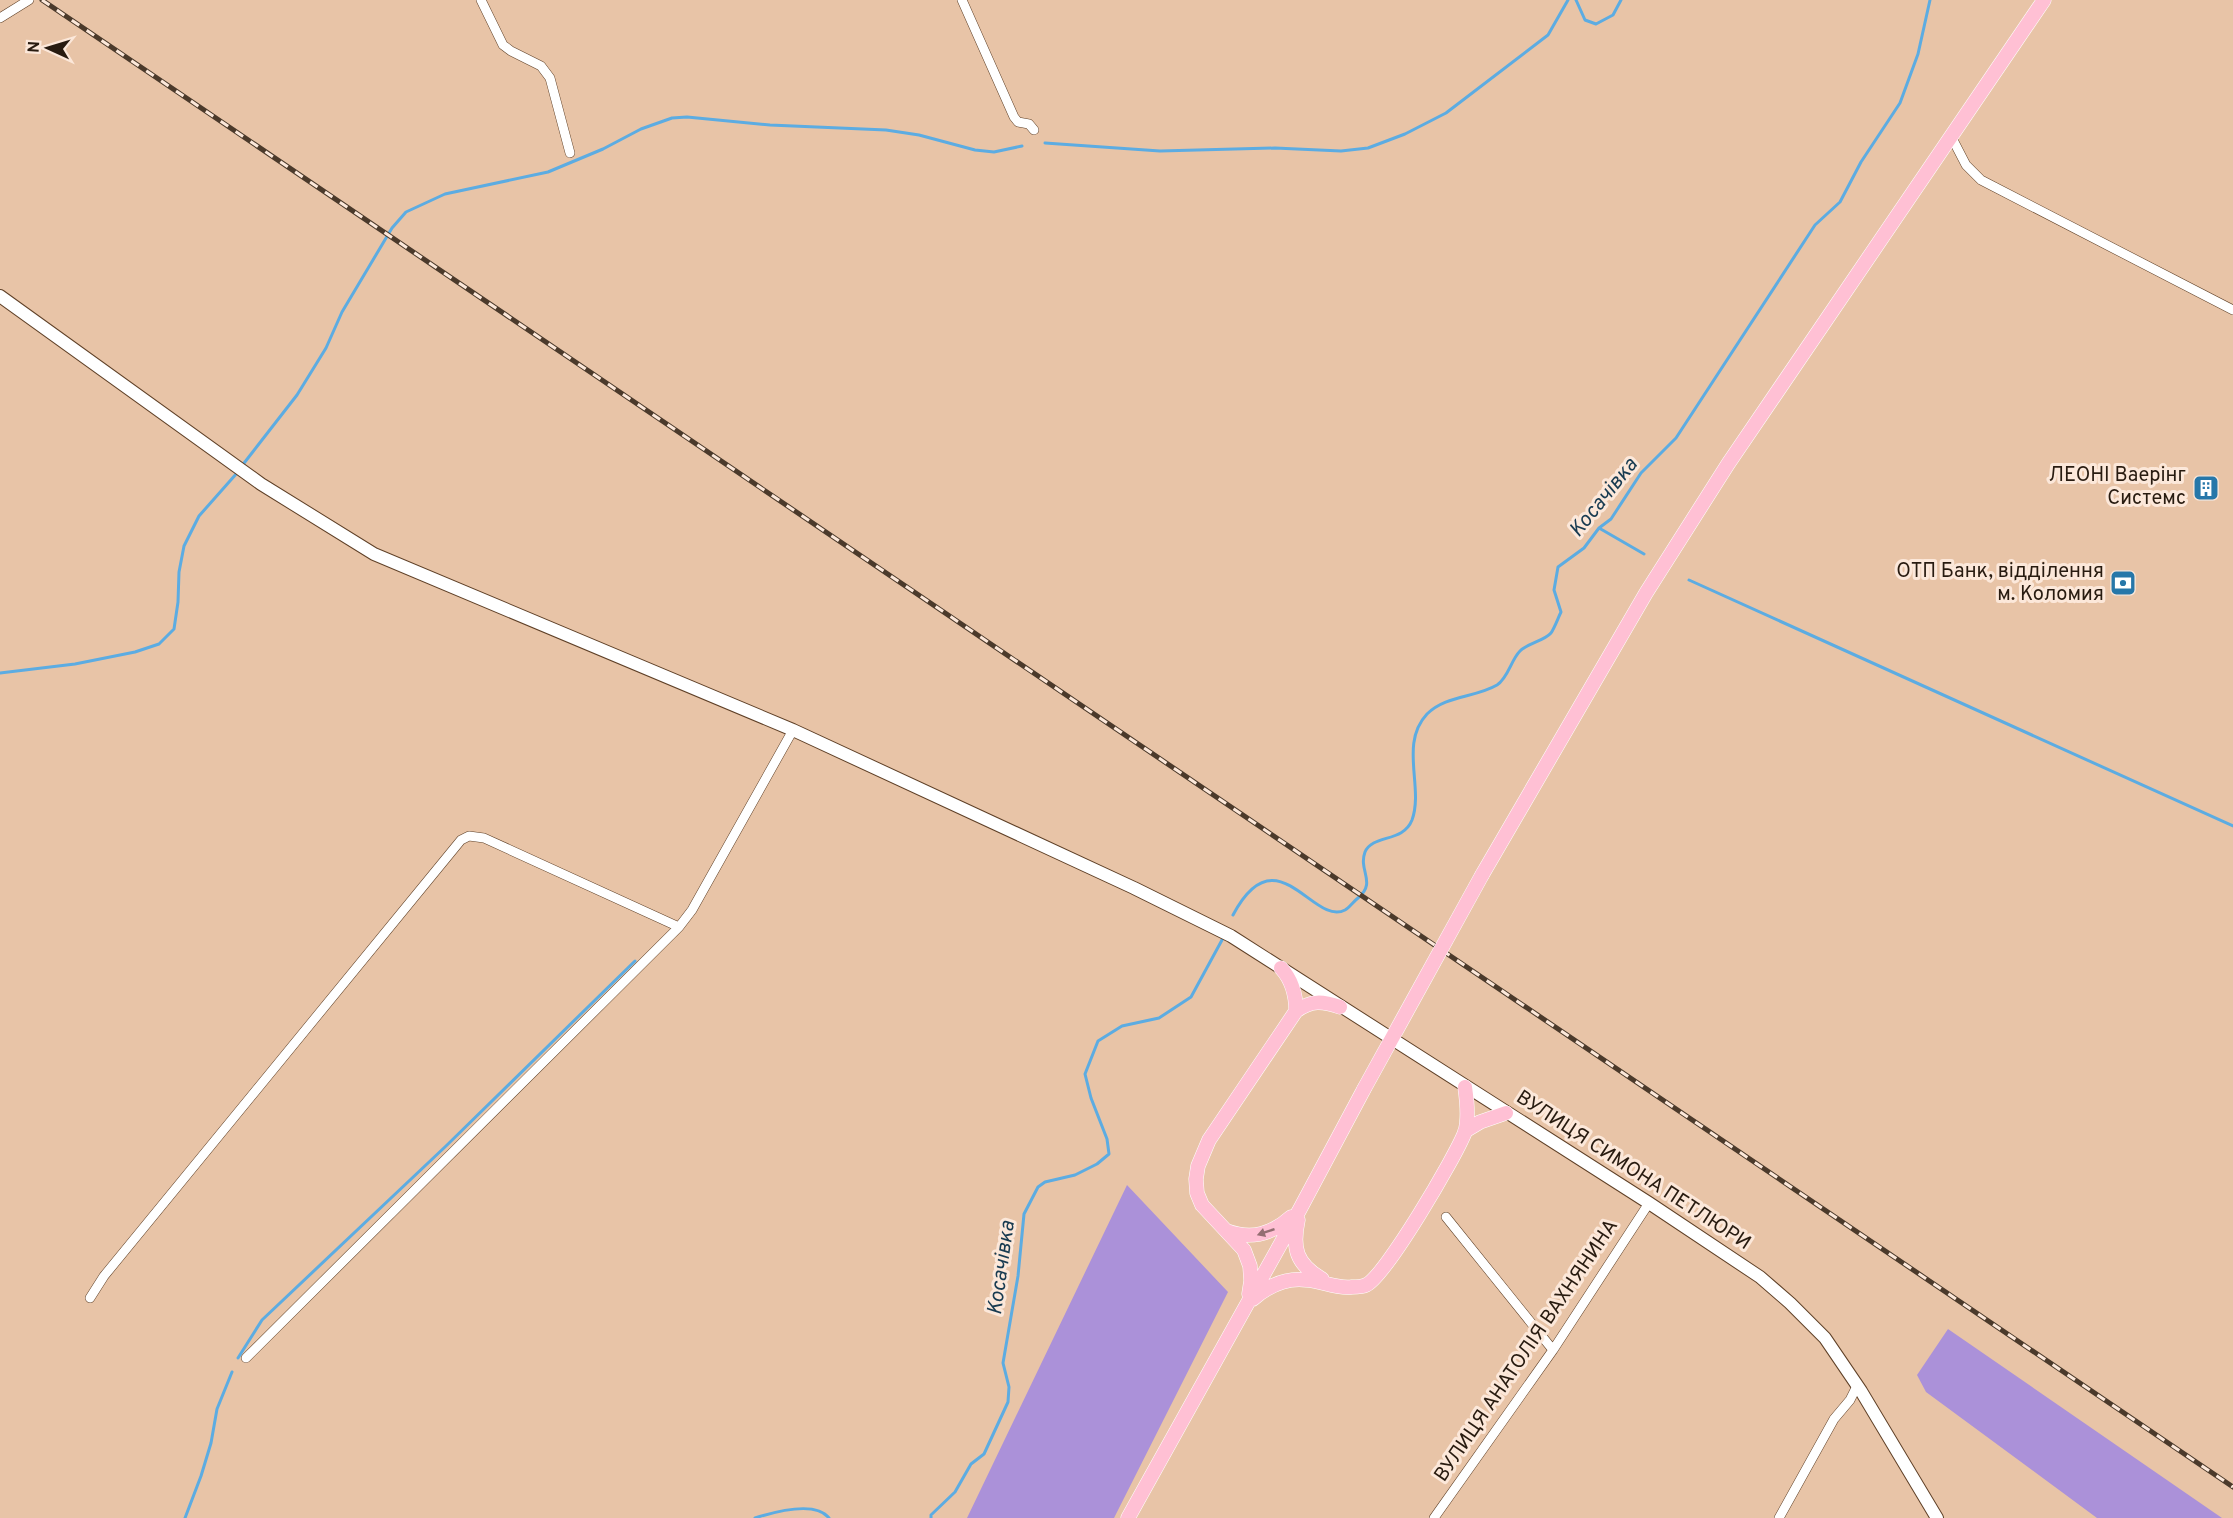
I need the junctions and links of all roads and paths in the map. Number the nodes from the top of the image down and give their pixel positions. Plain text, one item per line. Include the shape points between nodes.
1 (30, 0) edge
2 (481, 0) edge
3 (962, 0) edge
4 (2044, 0) edge
5 (0, 18) edge
6 (1034, 130) dead end
7 (1952, 138) junction
8 (570, 153) dead end
9 (0, 296) edge
10 (2233, 310) edge
11 (793, 730) junction
12 (679, 927) junction
13 (1281, 968) junction
14 (1340, 1006) junction
15 (1296, 1011) junction
16 (1465, 1087) junction
17 (1506, 1113) junction
18 (1465, 1131) junction
19 (1649, 1203) junction
20 (1300, 1209) junction
21 (1446, 1217) dead end
22 (1225, 1231) junction
23 (1343, 1288) junction
24 (90, 1298) dead end
25 (1247, 1305) junction
26 (1553, 1350) junction
27 (246, 1358) dead end
28 (1857, 1386) junction
29 (1128, 1518) edge
30 (1434, 1518) edge
31 (1779, 1518) edge
32 (1937, 1518) edge

1 - 5 street
2 - 8 street via 503,45 541,66 550,78
3 - 6 street via 1014,117
4 - 7 main road
7 - 10 street via 1966,165 1981,180
7 - 20 main road, bridge via 1702,504 1646,593 1482,875
9 - 11 street, ВУЛИЦЯ СИМОНА ПЕТЛЮРИ via 235,465 374,554
11 - 12 street
11 - 13 street, ВУЛИЦЯ СИМОНА ПЕТЛЮРИ via 1134,888 1231,936
12 - 24 street via 484,838 470,836 461,840 154,1214
12 - 27 street
13 - 14 street, ВУЛИЦЯ СИМОНА ПЕТЛЮРИ
13 - 15 main road via 1292,985
14 - 15 main road via 1316,1001
14 - 16 street, ВУЛИЦЯ СИМОНА ПЕТЛЮРИ
15 - 22 main road via 1201,1155 1197,1193 1202,1205
16 - 17 street, ВУЛИЦЯ СИМОНА ПЕТЛЮРИ
16 - 18 main road
17 - 18 main road
17 - 19 street, ВУЛИЦЯ СИМОНА ПЕТЛЮРИ
18 - 23 main road via 1377,1278 1365,1286
19 - 26 street, ВУЛИЦЯ АНАТОЛІЯ ВАХНЯНИНА
19 - 28 street, ВУЛИЦЯ СИМОНА ПЕТЛЮРИ via 1750,1270 1791,1303 1825,1338
20 -> 22 main road via 1268,1232 1254,1236
20 - 23 main road via 1295,1233 1299,1258 1306,1270
20 - 25 main road
21 - 26 street
22 - 25 main road via 1244,1250 1250,1266
23 - 25 main road via 1290,1280 1262,1291
25 - 29 main road
26 - 30 street, ВУЛИЦЯ АНАТОЛІЯ ВАХНЯНИНА
28 - 31 street via 1834,1419
28 - 32 street, ВУЛИЦЯ СИМОНА ПЕТЛЮРИ

